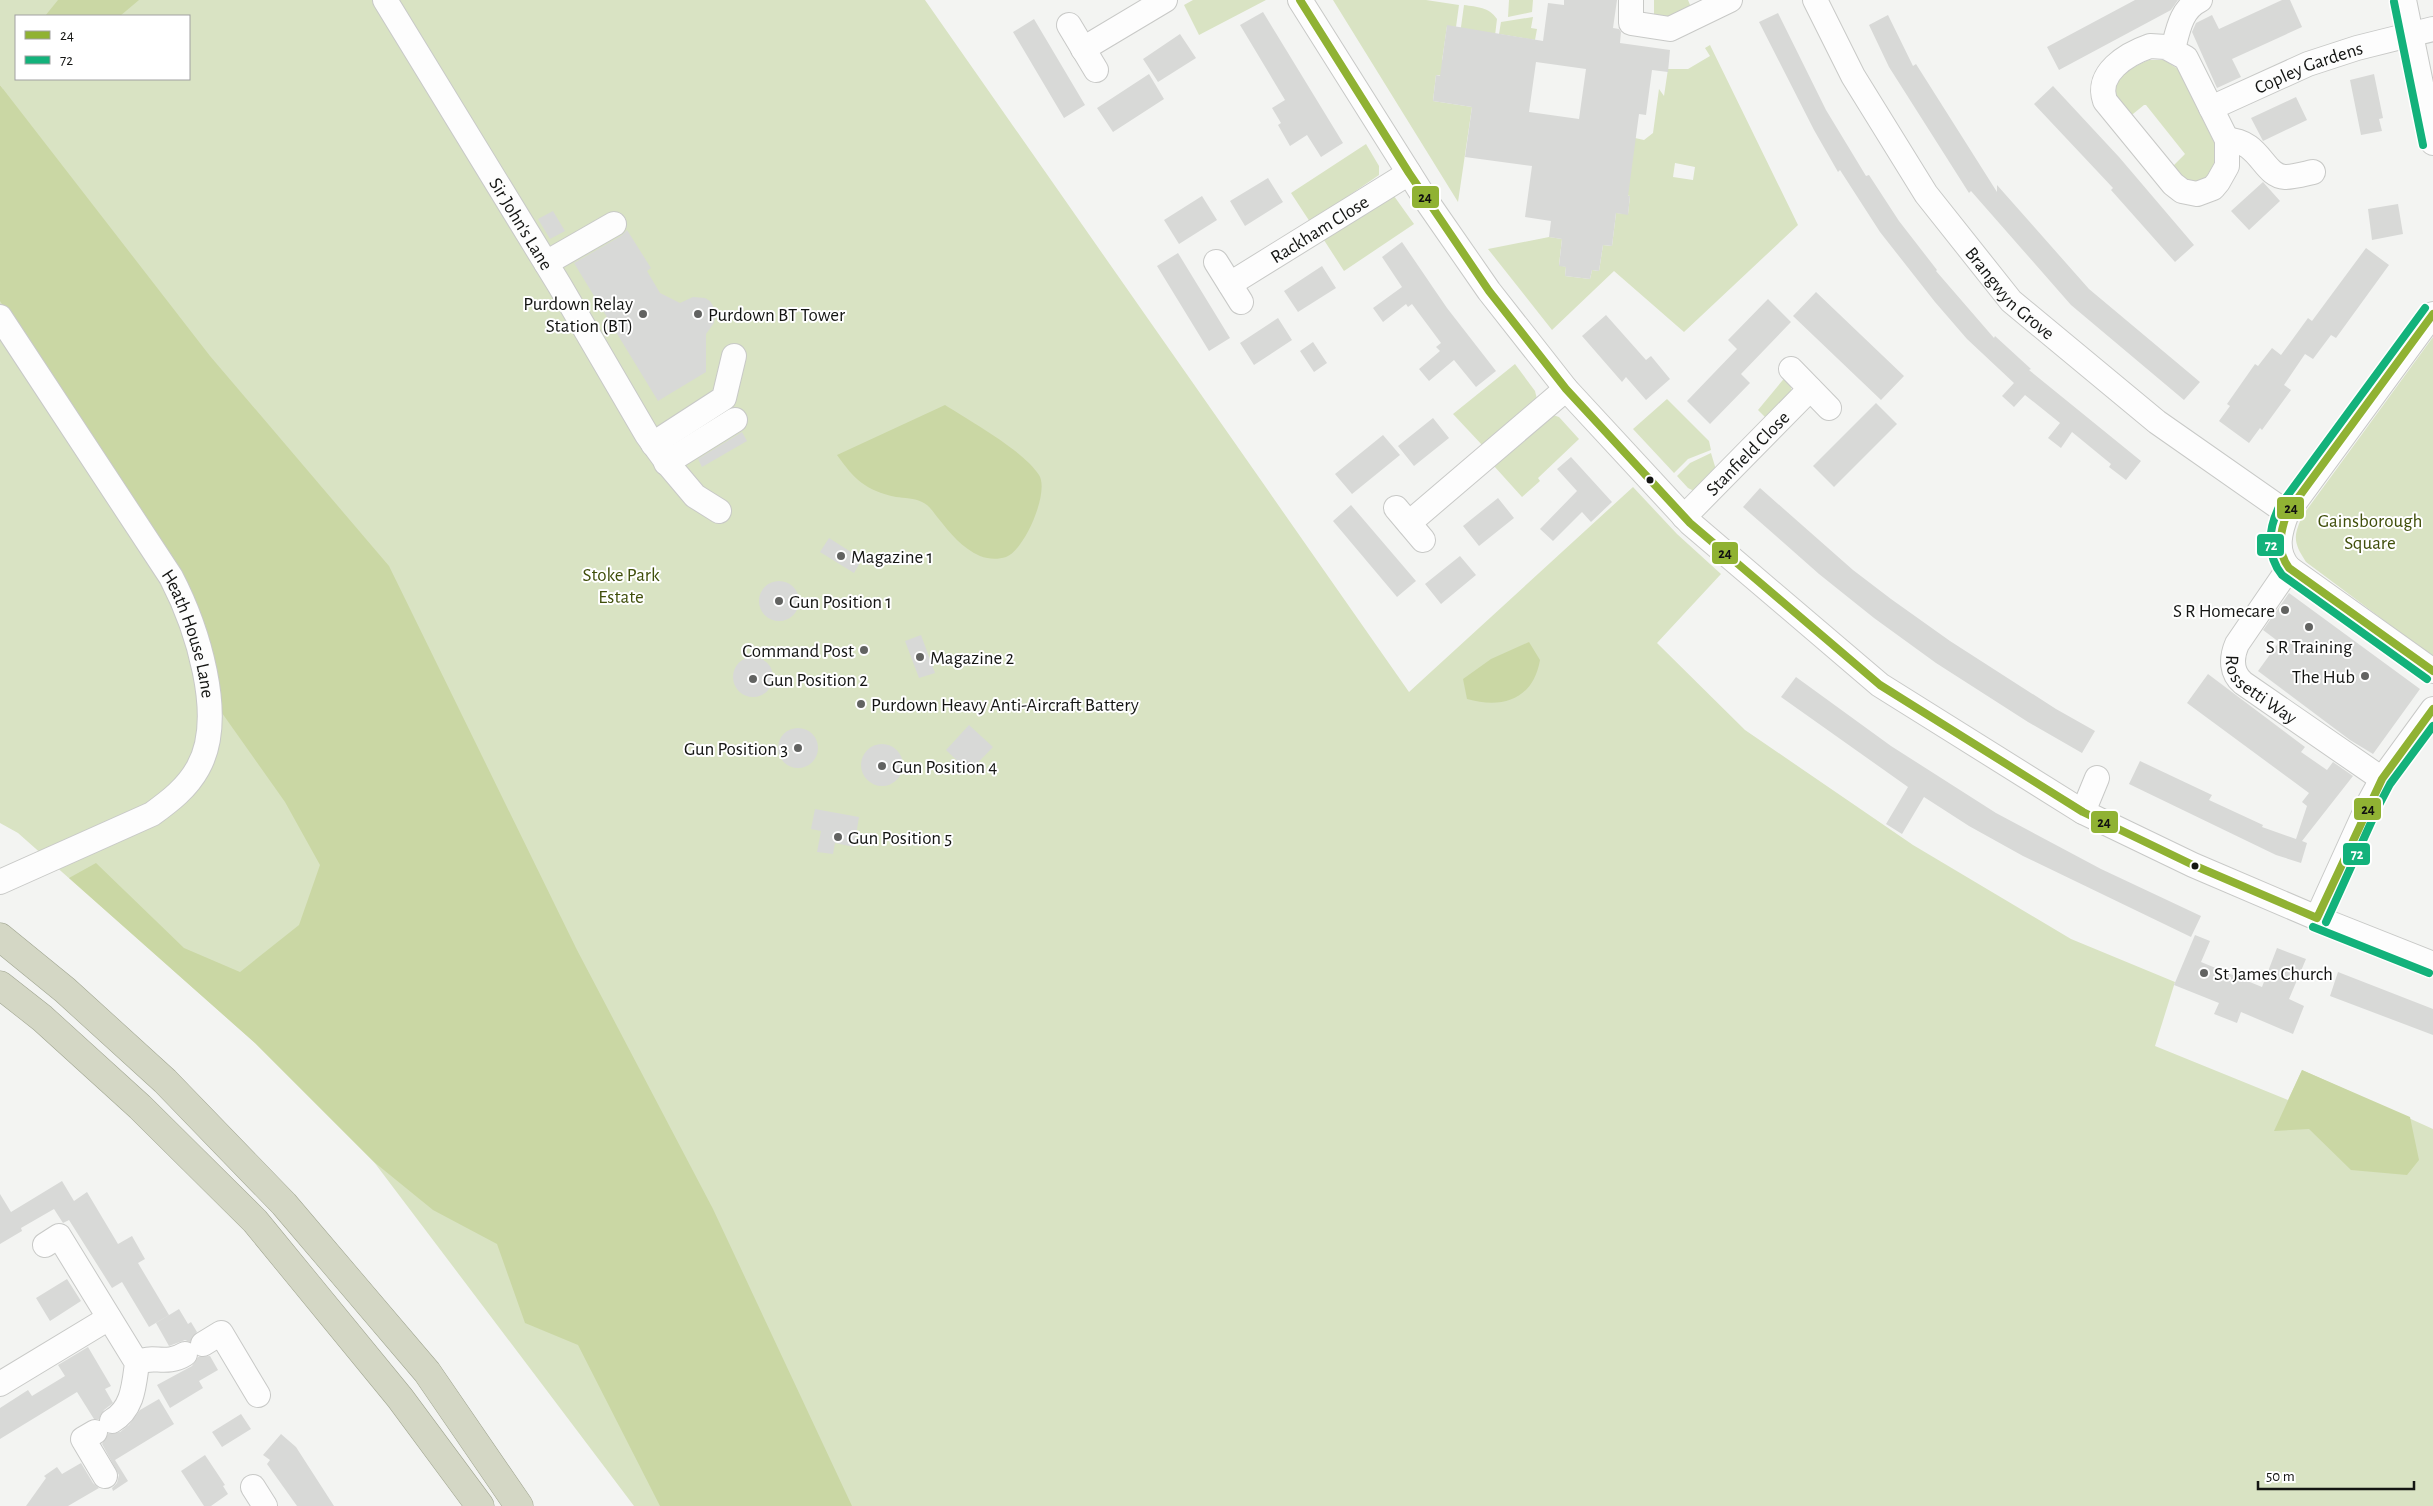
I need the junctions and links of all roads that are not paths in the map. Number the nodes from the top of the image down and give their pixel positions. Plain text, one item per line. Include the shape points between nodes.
1 (385, 0) edge
2 (1165, 0) edge
3 (1300, 0) edge
4 (1631, 0) edge
5 (1730, 0) edge
6 (1815, 0) edge
7 (2404, 0) edge
8 (2193, 1) edge
9 (1069, 25) dead end
10 (2433, 29) edge
11 (2410, 34) junction
12 (1083, 49) junction
13 (2173, 49) junction
14 (1096, 70) dead end
15 (2211, 108) junction
16 (2227, 140) junction
17 (2433, 143) edge
18 (2313, 172) dead end
19 (1409, 173) junction
20 (614, 224) dead end
21 (1216, 262) dead end
22 (546, 263) junction
23 (2433, 314) edge
24 (0, 317) edge
25 (734, 356) dead end
26 (1790, 369) dead end
27 (1566, 389) junction
28 (1810, 389) junction
29 (1829, 408) dead end
30 (735, 420) dead end
31 (660, 453) junction
32 (719, 512) dead end
33 (2287, 513) junction
34 (1684, 517) junction
35 (1409, 524) dead end
36 (2289, 568) junction
37 (2433, 672) edge
38 (2433, 709) edge
39 (2096, 778) dead end
40 (2382, 779) junction
41 (2083, 812) junction
42 (7, 878) edge
43 (2317, 918) junction
44 (0, 937) edge
45 (2433, 964) edge
46 (0, 985) edge
47 (45, 1245) dead end
48 (109, 1318) junction
49 (137, 1363) junction
50 (0, 1384) edge
51 (258, 1395) dead end
52 (105, 1476) dead end
53 (480, 1506) edge
54 (519, 1506) edge

1 - 22 street, Sir John's Lane
2 - 12 street
3 - 19 street
4 - 5 street via 1631,23 1668,29
6 - 33 street, Brangwyn Grove via 1853,76 1926,194 2011,301 2157,422
7 - 11 street
8 - 13 street via 2185,12
9 - 12 street
10 - 11 street, Copley Gardens
11 - 15 street, Copley Gardens via 2308,64
11 - 17 street
12 - 14 street
13 - 15 street via 2186,58
13 - 16 street via 2150,46 2122,61 2107,74 2102,93 2105,101 2174,184 2189,194 2213,188 2224,175
15 - 16 street
16 - 18 street via 2249,145 2273,172 2284,177
19 - 21 street, Rackham Close via 1235,293
19 - 27 street via 1489,291
20 - 22 street
22 - 31 street, Sir John's Lane
23 - 33 street
24 - 42 street, Heath House Lane via 171,577 200,648 208,689 208,726 198,768 182,789 152,814
25 - 31 street via 724,398
26 - 28 street
27 - 34 street
27 - 35 street
28 - 29 street
28 - 34 street, Stanfield Close
30 - 31 street
31 - 32 street, Sir John's Lane via 695,496
33 - 36 street via 2279,535 2282,559
34 - 41 street via 1880,685
36 - 37 street
36 - 40 street, Rossetti Way via 2237,644 2233,654 2235,673 2243,683
38 - 40 street
39 - 41 street
40 - 43 street
41 - 43 street via 2193,865
43 - 45 street
44 - 54 highway via 65,990 165,1081 284,1204 427,1372
46 - 53 highway via 42,1018 140,1107 255,1221 400,1398
47 - 48 street via 59,1236
48 - 49 street
48 - 50 street
49 - 51 street via 144,1359 173,1360 221,1333
49 - 52 street via 131,1398 124,1411 83,1439

